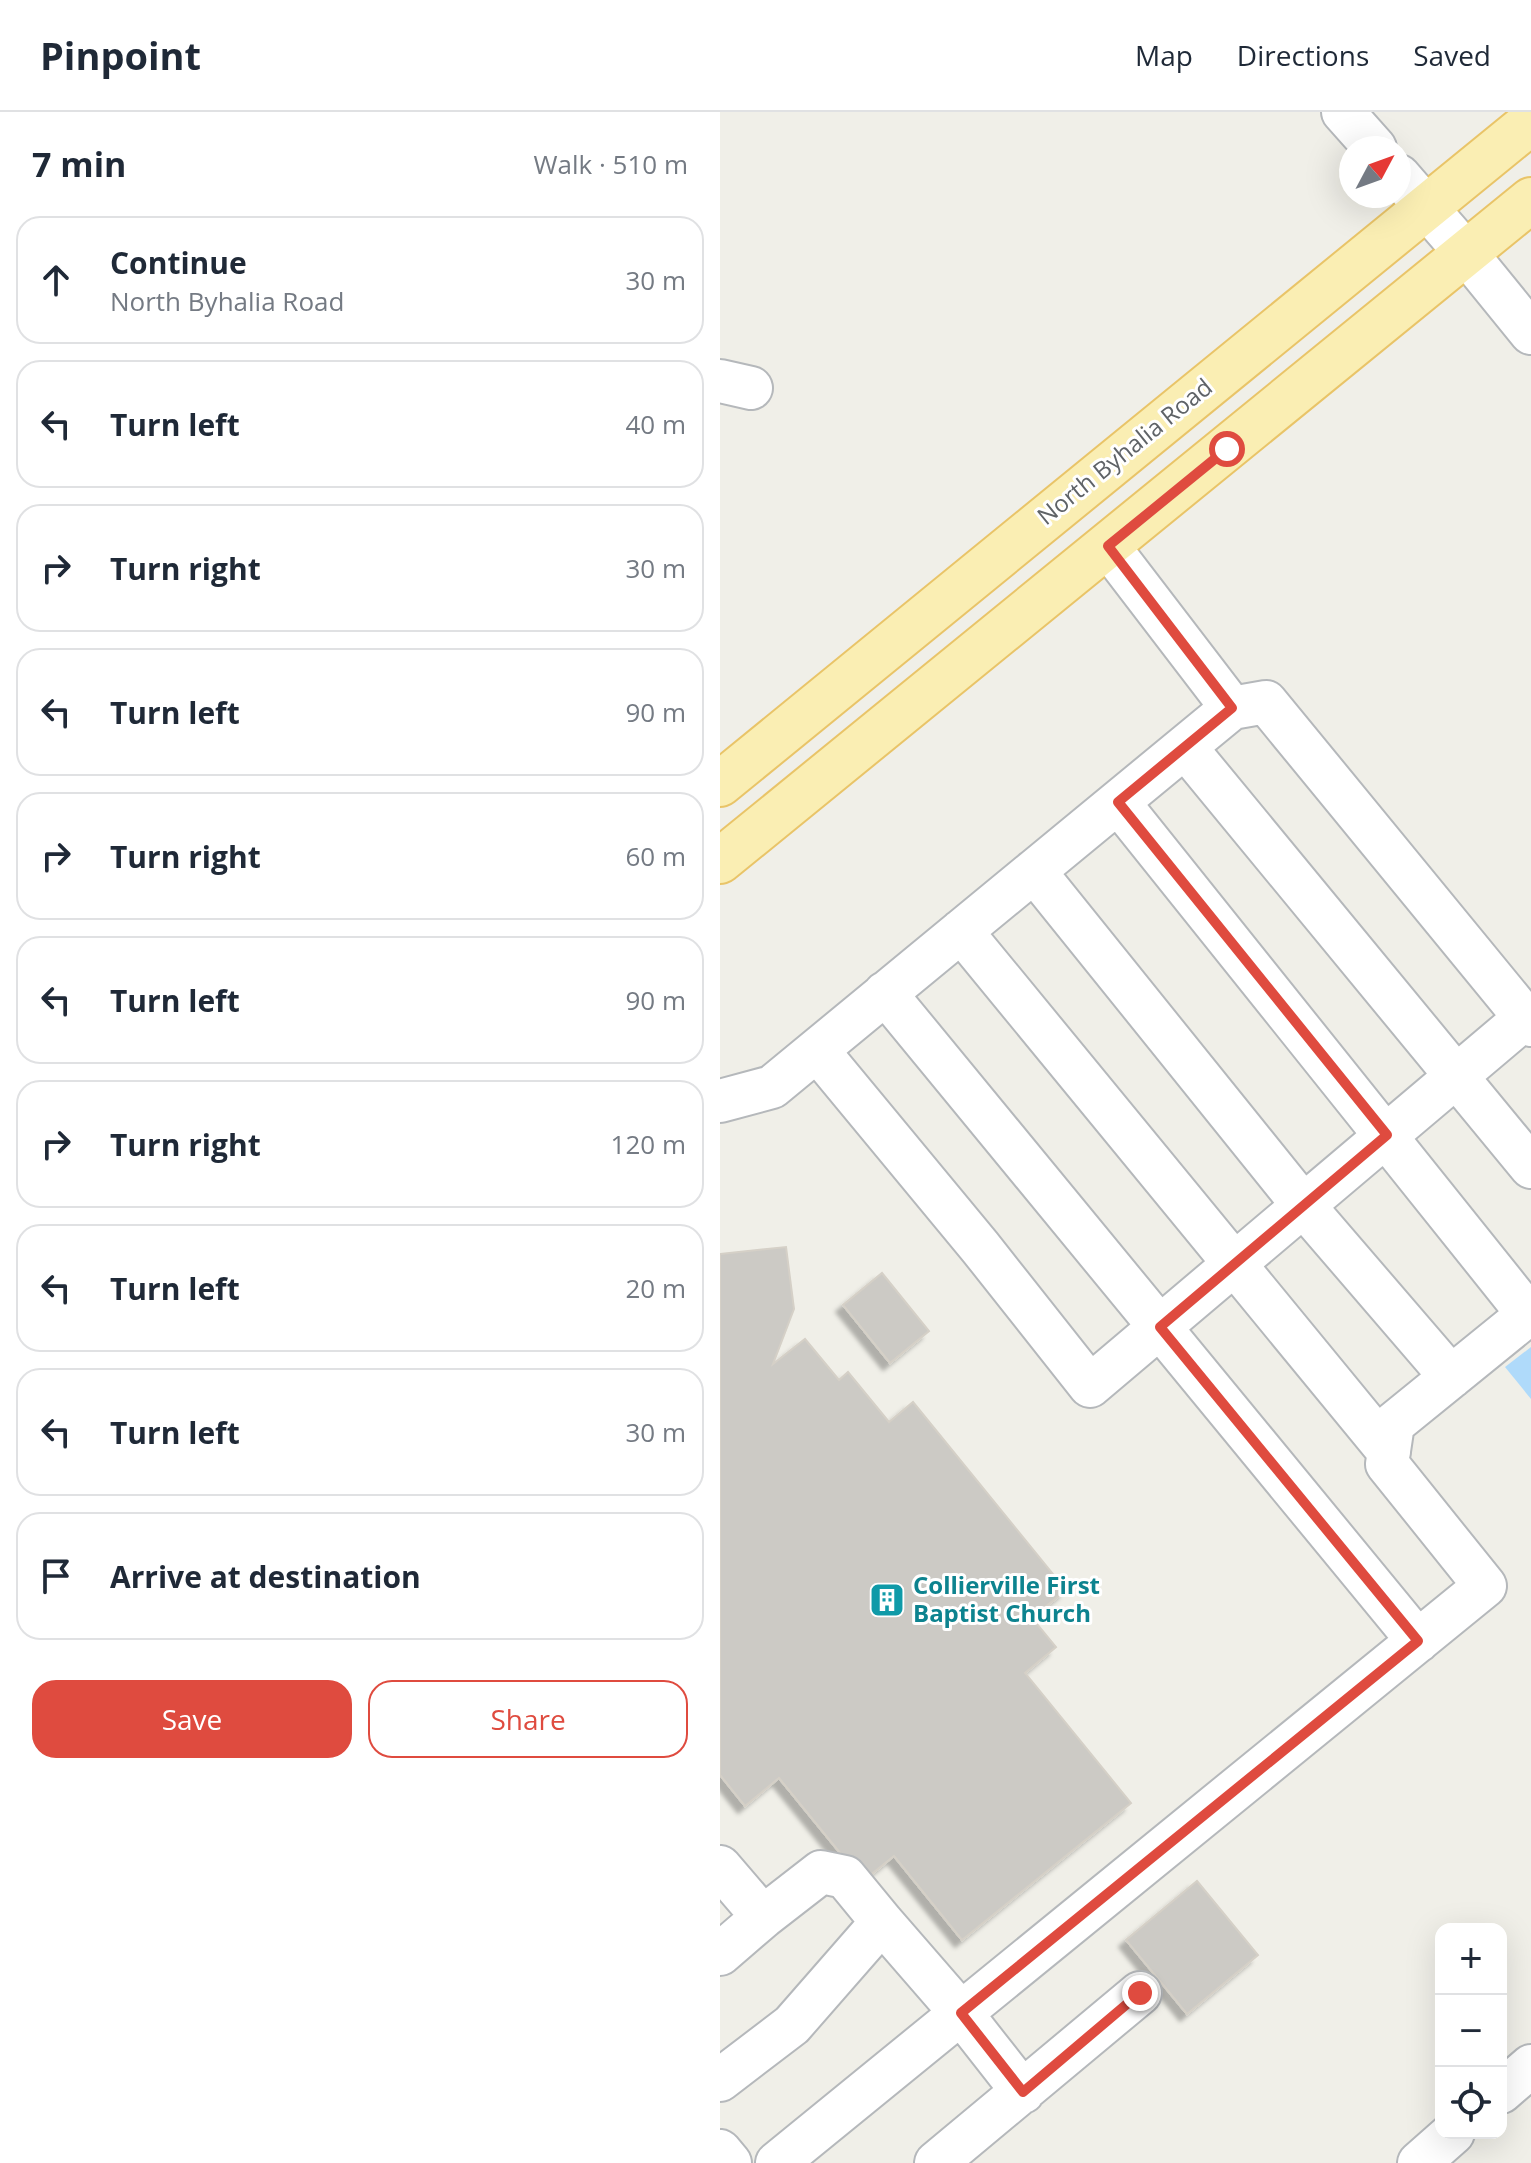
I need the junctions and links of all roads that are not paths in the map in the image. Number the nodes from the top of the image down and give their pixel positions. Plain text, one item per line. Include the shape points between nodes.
1 (1343, 112) edge
2 (1531, 122) edge
3 (1364, 136) edge
4 (1412, 192) edge
5 (1531, 200) edge
6 (1466, 253) junction
7 (1531, 333) edge
8 (1108, 546) junction
9 (1232, 708) junction
10 (1185, 747) junction
11 (720, 784) edge
12 (1118, 802) junction
13 (720, 861) edge
14 (1034, 871) junction
15 (961, 931) junction
16 (885, 993) junction
17 (1528, 1021) edge
18 (817, 1050) junction
19 (1457, 1075) junction
20 (720, 1101) edge
21 (1387, 1135) junction
22 (1531, 1167) edge
23 (1303, 1205) junction
24 (1233, 1265) junction
25 (1530, 1313) edge
26 (1160, 1327) junction
27 (1451, 1377) junction
28 (1389, 1452) junction
29 (1418, 1641) junction
30 (720, 1867) edge
31 (763, 1917) junction
32 (882, 1922) junction
33 (720, 1954) edge
34 (1140, 1993) dead end
35 (961, 2013) junction
36 (1531, 2066) edge
37 (720, 2080) edge
38 (1507, 2087) edge
39 (1023, 2092) junction
40 (1446, 2139) edge
41 (720, 2151) edge
42 (730, 2163) edge
43 (777, 2163) edge
44 (936, 2163) edge
45 (1419, 2163) edge

1 - 3 street
2 - 4 main road, North Byhalia Road
4 - 6 street
4 - 11 main road, North Byhalia Road
5 - 6 main road
6 - 7 street
6 - 8 main road
8 - 9 street
8 - 13 main road
9 - 10 street
9 - 17 street via 1266,702
10 - 12 street
10 - 19 street
12 - 14 street
12 - 21 street
14 - 15 street
14 - 23 street
15 - 16 street
15 - 24 street
16 - 18 street
16 - 26 street
17 - 19 street
18 - 20 street via 772,1087
18 - 26 street via 1090,1386
19 - 21 street
19 - 22 street
21 - 23 street
21 - 25 street
23 - 24 street
23 - 27 street
24 - 26 street
24 - 28 street
25 - 27 street
26 - 29 street
27 - 28 street via 1393,1424
28 - 29 street via 1387,1464 1485,1586
29 - 35 street
30 - 31 street
31 - 32 street via 821,1872 845,1877
31 - 33 street
32 - 35 street
32 - 37 street via 792,2025
34 - 39 street
35 - 39 street
35 - 43 street
36 - 38 street
39 - 44 street
40 - 45 street
41 - 42 street

